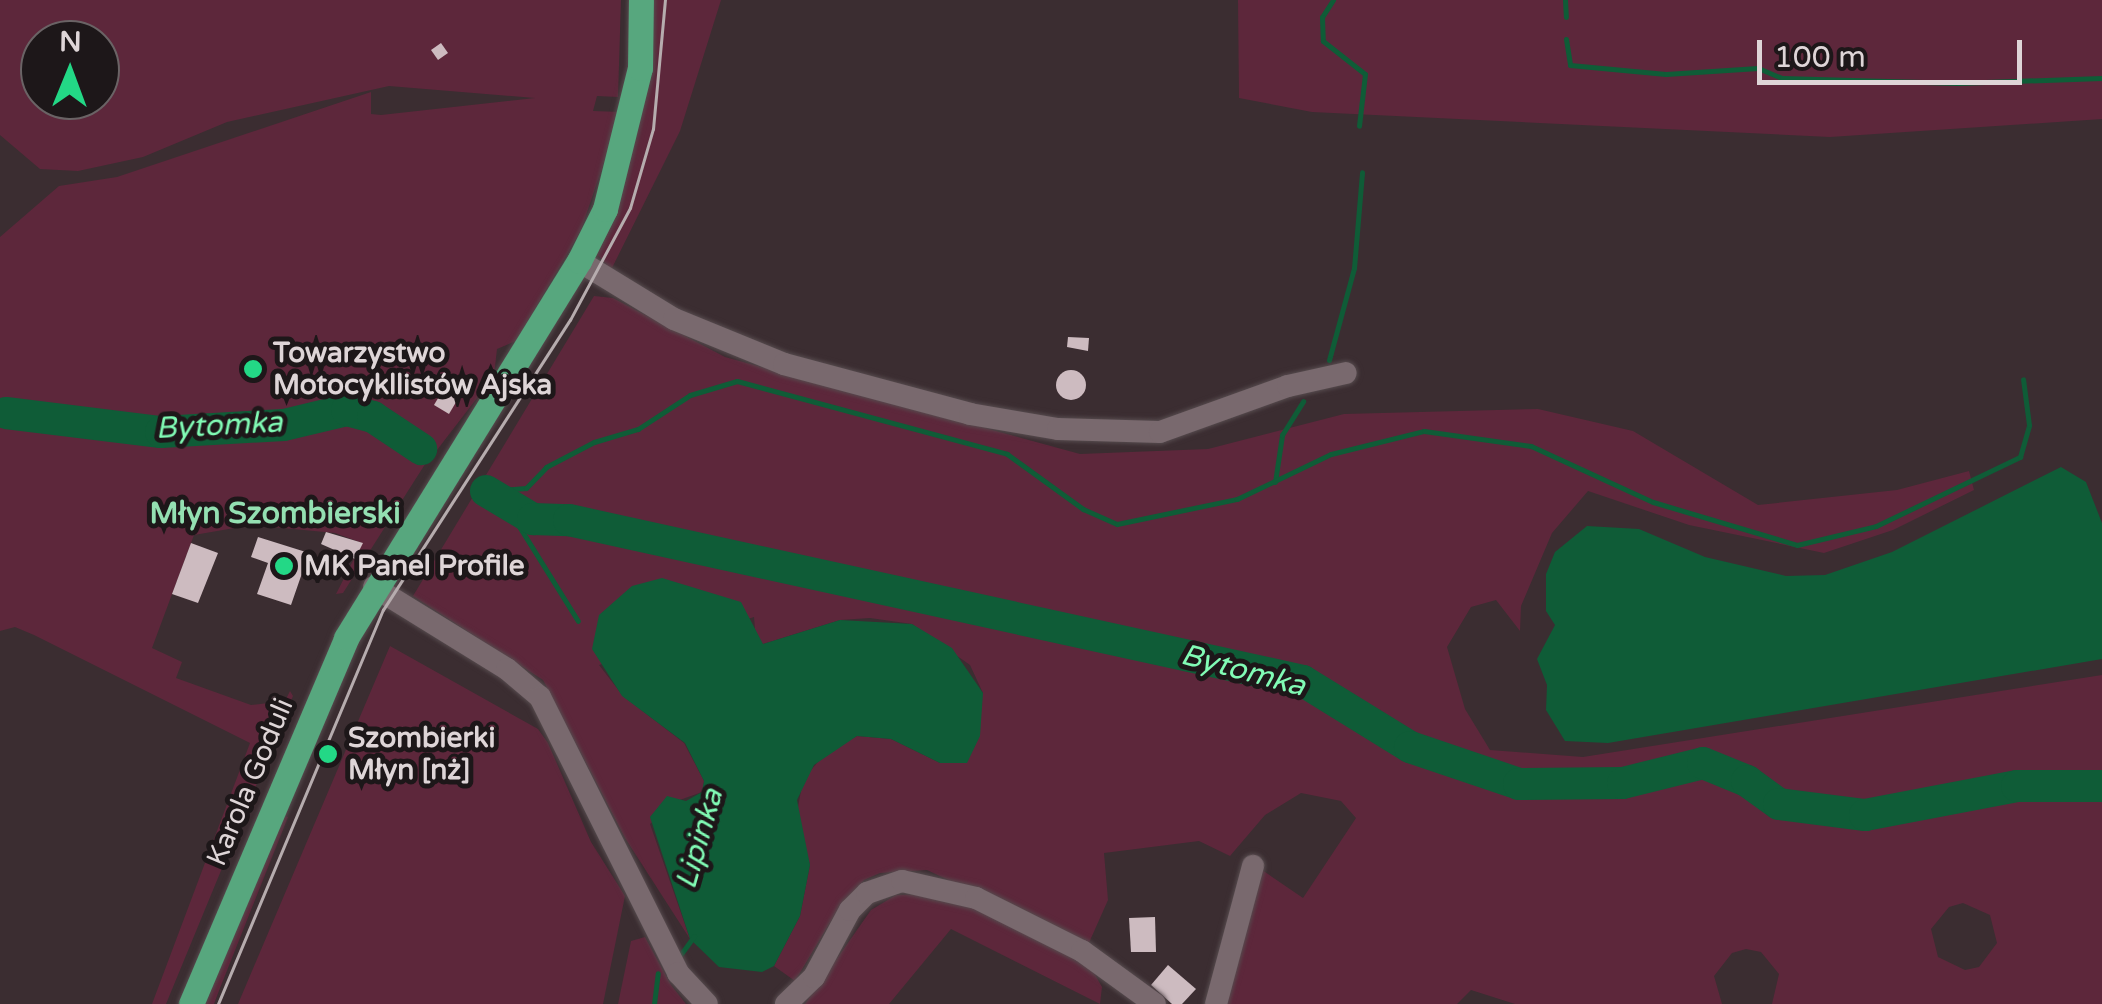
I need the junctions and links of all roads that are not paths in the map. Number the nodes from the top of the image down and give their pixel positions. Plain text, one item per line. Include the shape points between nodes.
1 (641, 0) edge
2 (579, 261) junction
3 (1346, 372) dead end
4 (374, 587) junction
5 (1253, 866) dead end
6 (191, 1004) edge
7 (707, 1004) edge
8 (786, 1004) edge
9 (1155, 1004) edge
10 (1216, 1004) edge

1 - 2 main road, Karola Goduli via 640,68 625,143
2 - 3 street via 674,319 784,364 970,414 1058,429 1160,432
2 - 4 main road, Karola Goduli
4 - 6 main road, Karola Goduli via 308,720
4 - 7 street via 507,669 540,697 678,973
5 - 10 street
8 - 9 street via 814,978 850,910 867,893 902,881 976,898 1082,951

